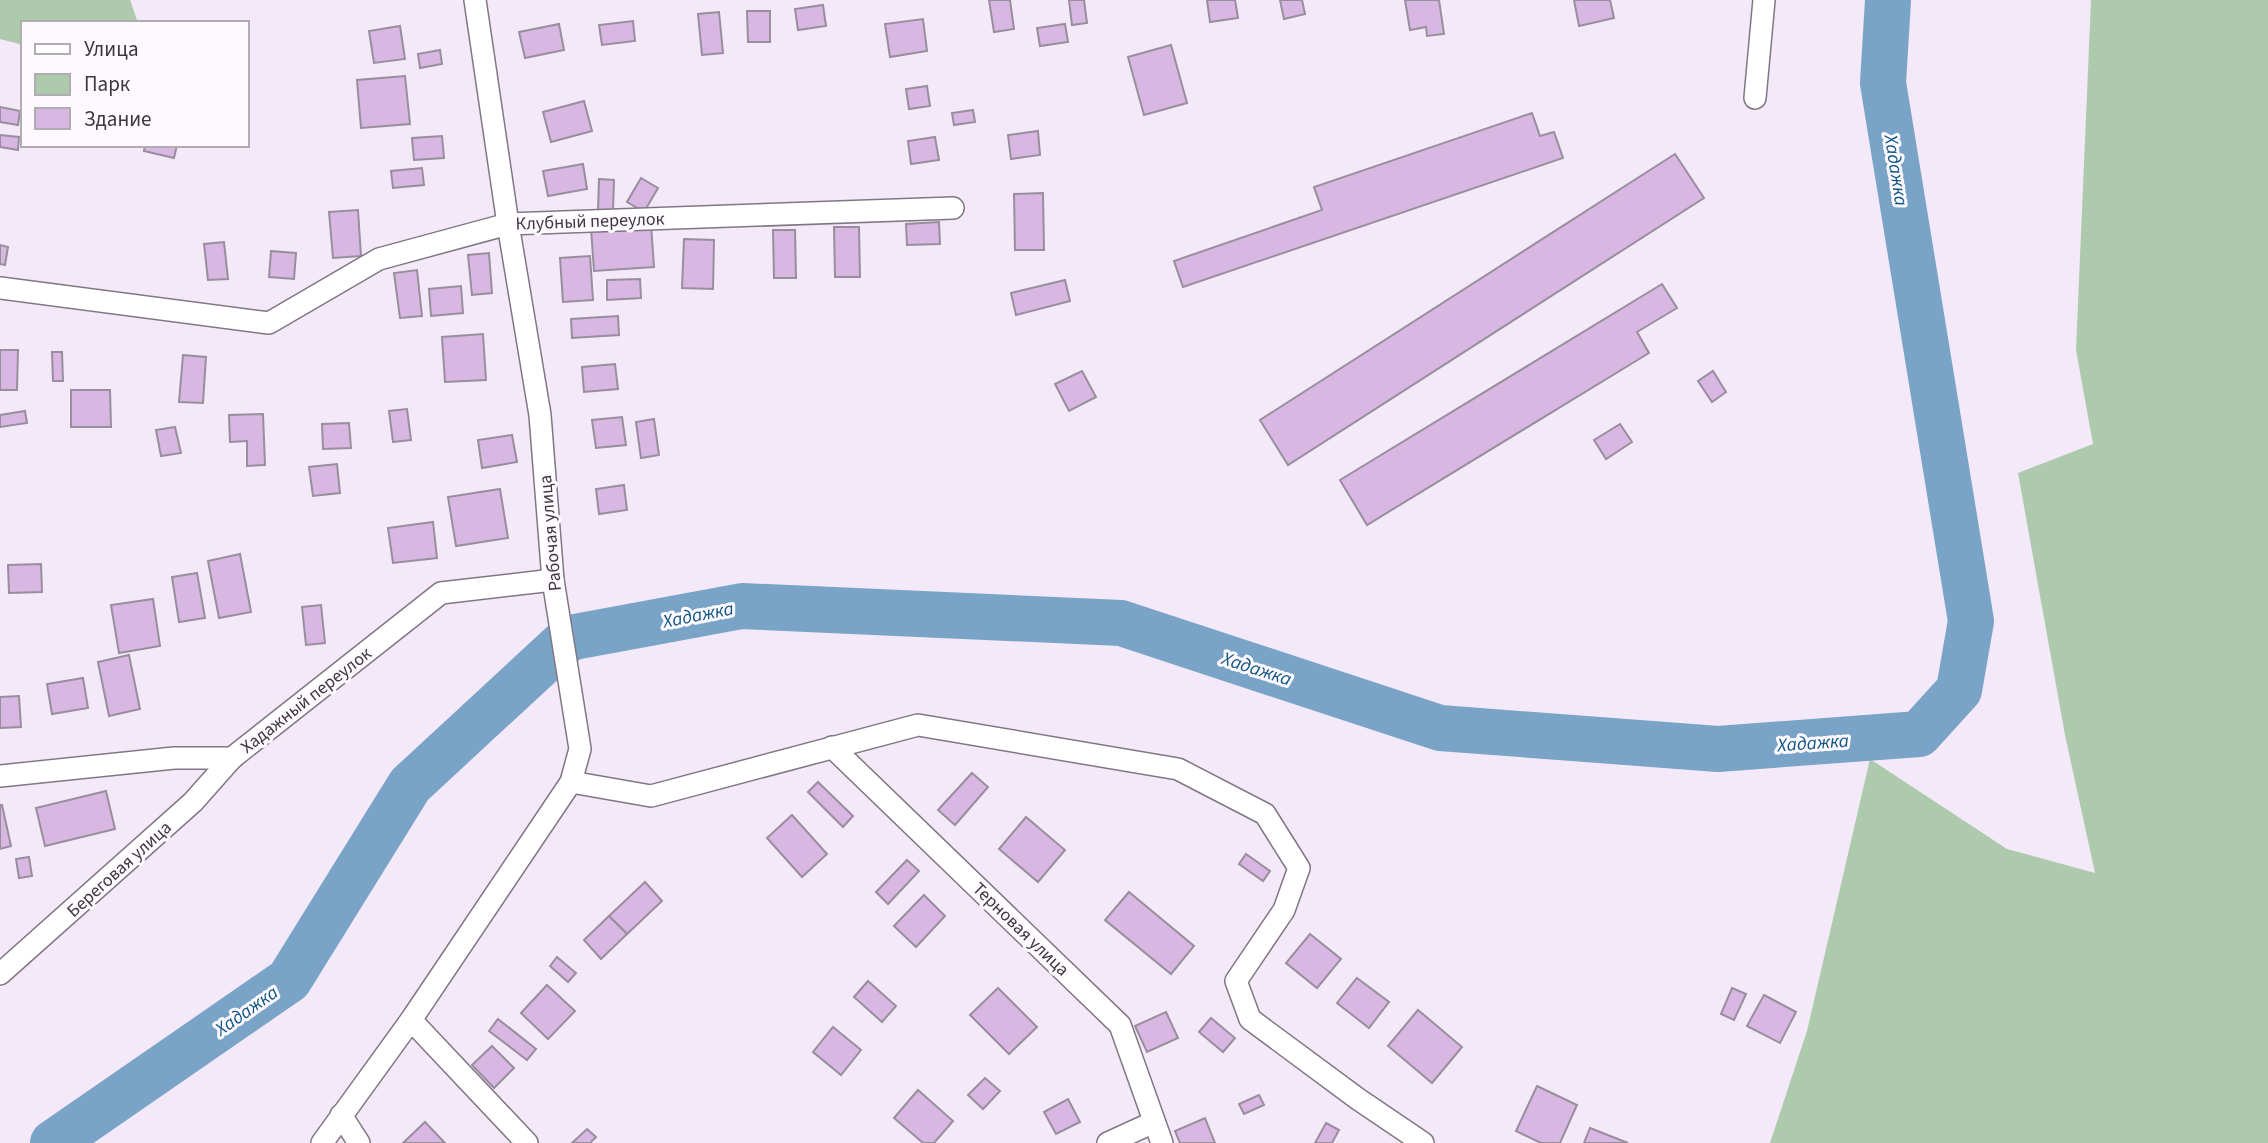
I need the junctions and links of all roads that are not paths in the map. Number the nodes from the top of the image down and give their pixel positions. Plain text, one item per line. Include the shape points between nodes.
1 (475, 0) edge
2 (1764, 0) edge
3 (1755, 98) dead end
4 (953, 208) dead end
5 (508, 224) junction
6 (0, 288) edge
7 (553, 580) junction
8 (832, 747) junction
9 (232, 758) junction
10 (0, 776) edge
11 (571, 782) junction
12 (0, 974) edge
13 (411, 1020) junction
14 (341, 1115) junction
15 (1154, 1122) junction
16 (321, 1143) edge
17 (359, 1143) edge
18 (527, 1143) edge
19 (1108, 1143) edge
20 (1162, 1143) edge
21 (1423, 1143) edge

1 - 5 street, Рабочая улица
2 - 3 street
4 - 5 street, Клубный переулок
5 - 6 street, Клубный переулок via 379,259 269,323
5 - 7 street, Рабочая улица via 540,415
7 - 9 street, Хадажный переулок via 441,593
7 - 11 street, Рабочая улица via 580,749
8 - 11 street via 650,796
8 - 15 street, Терновая улица via 1120,1024
8 - 21 street via 918,725 1178,769 1265,814 1299,868 1284,910 1236,981 1250,1019
9 - 10 street, Хадажный переулок via 174,758
9 - 12 street, Береговая улица via 193,802
11 - 13 street, Рабочая улица
13 - 14 street, Рабочая улица
13 - 18 street
14 - 16 street, Рабочая улица
14 - 17 street
15 - 19 street
15 - 20 street, Терновая улица

